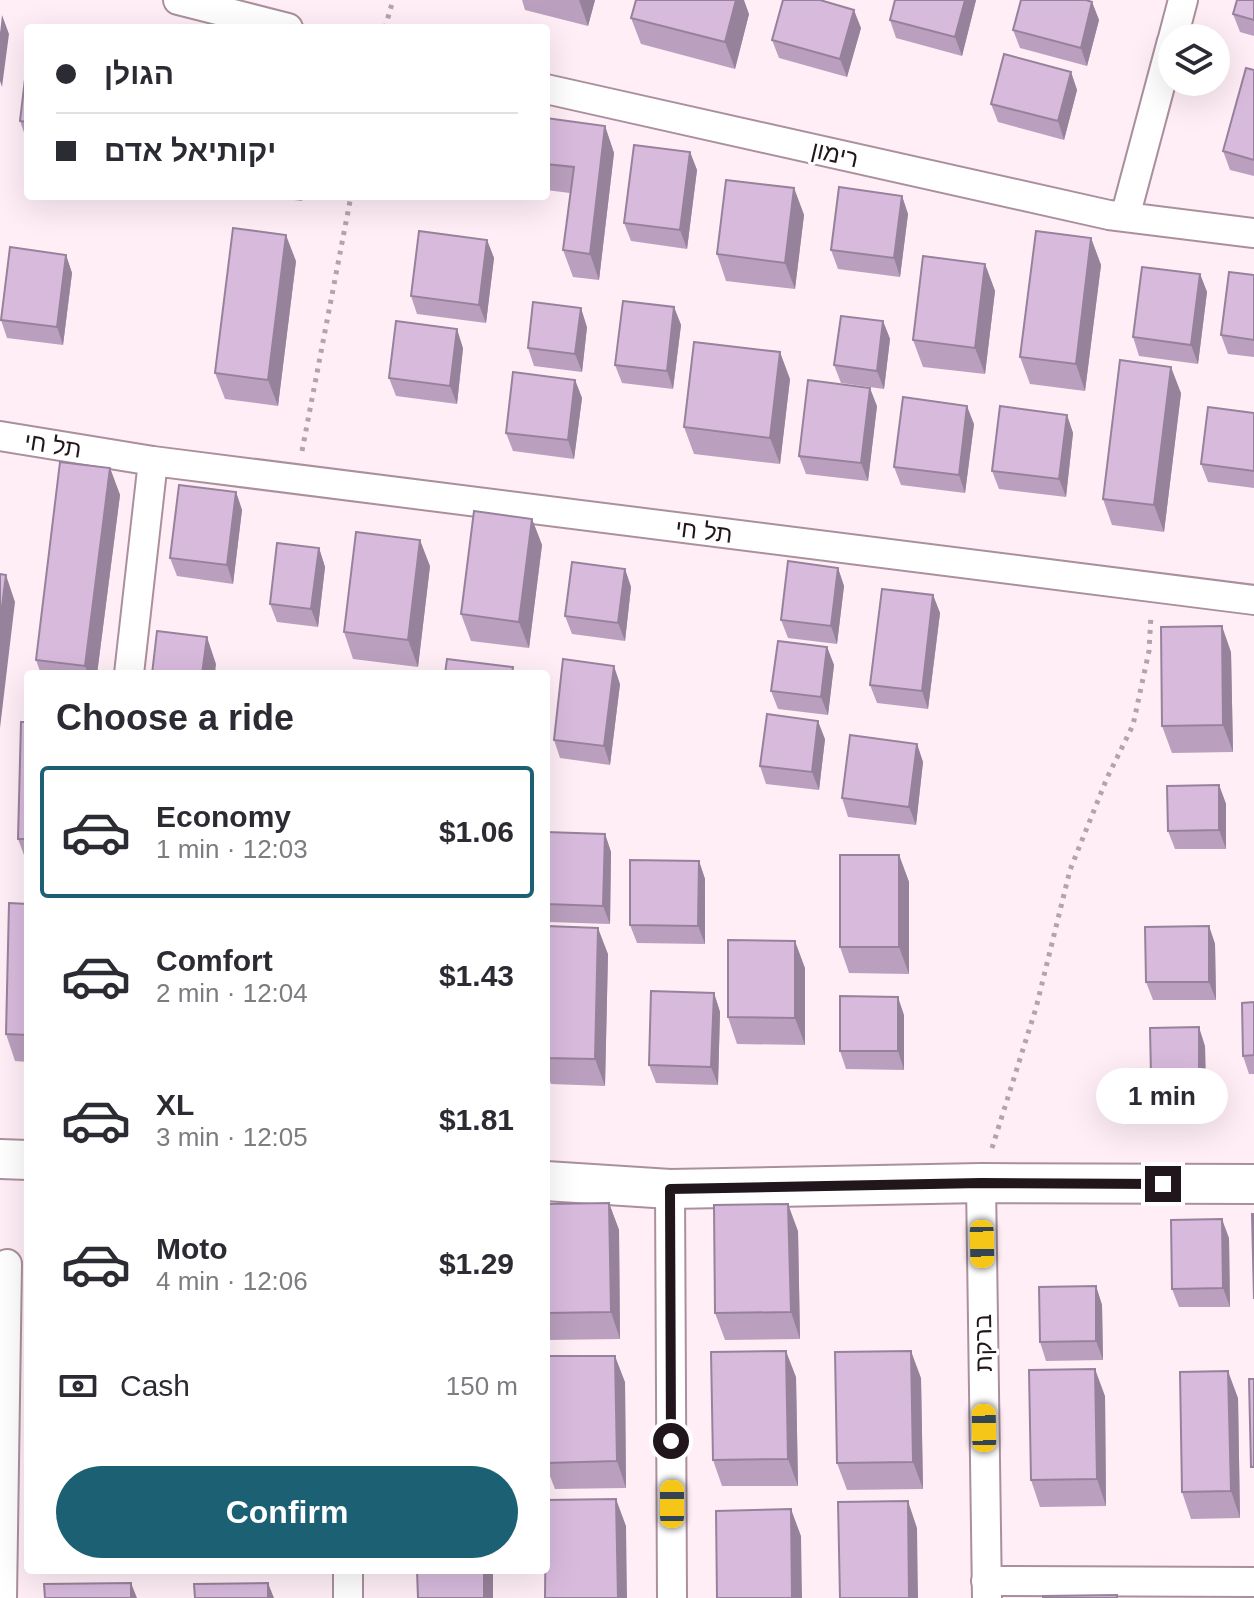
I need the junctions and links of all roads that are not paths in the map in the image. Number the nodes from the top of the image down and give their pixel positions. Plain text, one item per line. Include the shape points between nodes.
1 (178, 0) edge
2 (1183, 0) edge
3 (272, 24) edge
4 (1176, 24) edge
5 (550, 90) edge
6 (1158, 92) edge
7 (1125, 217) junction
8 (1254, 233) edge
9 (0, 436) edge
10 (153, 461) junction
11 (1254, 600) edge
12 (129, 670) edge
13 (0, 1159) edge
14 (24, 1160) edge
15 (550, 1181) edge
16 (981, 1183) junction
17 (1254, 1184) edge
18 (670, 1189) junction
19 (7, 1264) dead end
20 (2, 1457) edge
21 (348, 1574) edge
22 (1254, 1582) edge
23 (986, 1589) edge
24 (2, 1598) edge
25 (348, 1598) edge
26 (672, 1598) edge

1 - 3 street
2 - 4 street
5 - 7 street, רימון
6 - 7 street
7 - 8 street, רימון
9 - 10 street, תל חי
10 - 11 street, תל חי
10 - 12 street
13 - 14 street
15 - 18 street
16 - 17 street
16 - 18 street
16 - 23 street, ברקת
18 - 26 street
19 - 20 street
20 - 24 street
21 - 25 street
22 - 23 street

